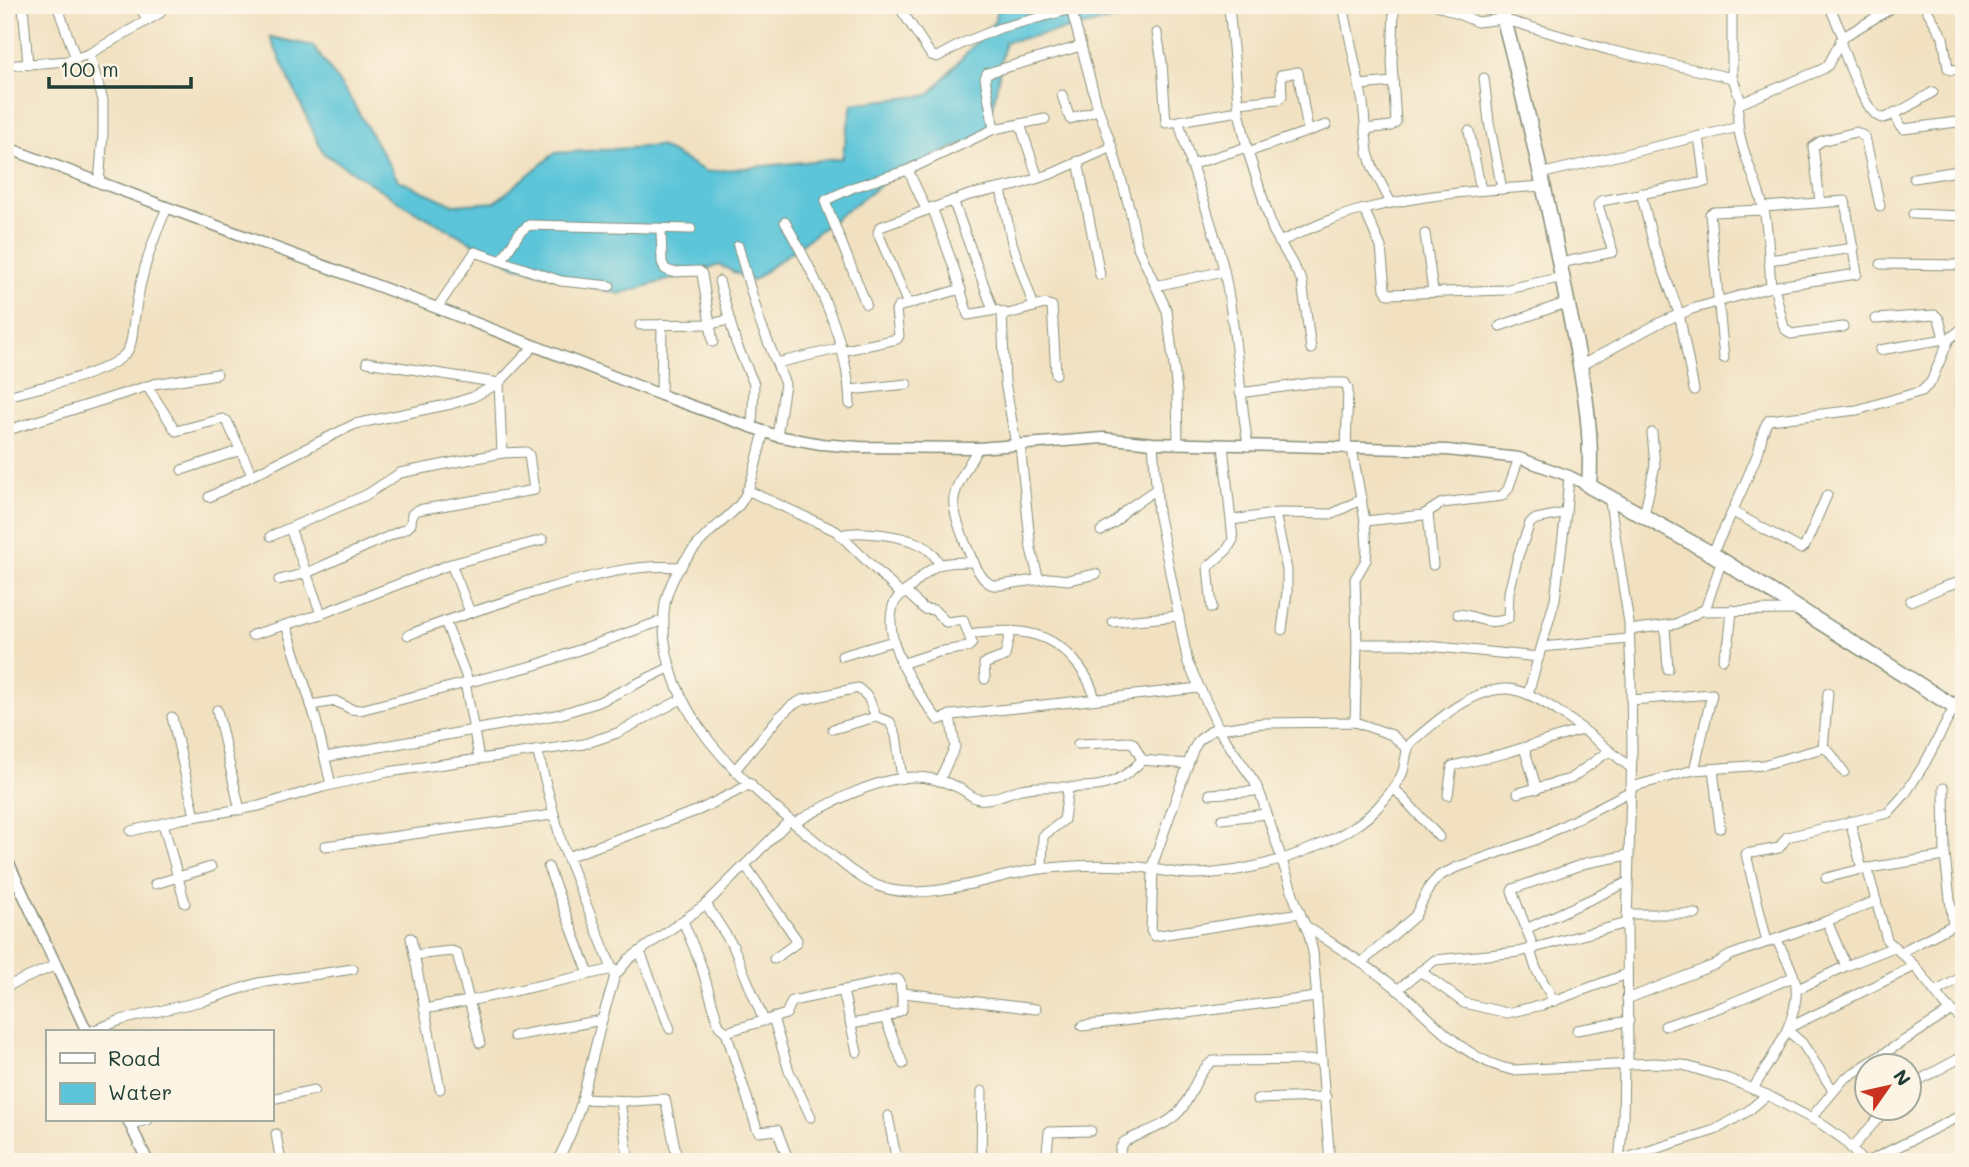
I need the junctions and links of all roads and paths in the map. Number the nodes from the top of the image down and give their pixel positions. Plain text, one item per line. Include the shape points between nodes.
1 (23, 5) edge
2 (57, 5) edge
3 (138, 5) edge
4 (898, 5) edge
5 (1343, 5) edge
6 (1437, 5) edge
7 (1732, 5) edge
8 (1829, 5) edge
9 (1897, 5) edge
10 (1924, 5) edge
11 (1229, 6) edge
12 (1394, 10) dead end
13 (160, 13) dead end
14 (1073, 14) edge
15 (148, 20) junction
16 (1504, 21) edge
17 (1157, 33) dead end
18 (1842, 39) junction
19 (1082, 46) junction
20 (89, 54) junction
21 (76, 59) junction
22 (28, 65) junction
23 (5, 66) edge
24 (1964, 69) edge
25 (1484, 78) dead end
26 (1732, 78) junction
27 (1393, 82) junction
28 (1359, 85) junction
29 (1933, 92) dead end
30 (1062, 95) dead end
31 (1239, 107) junction
32 (1739, 108) junction
33 (1098, 110) junction
34 (1895, 112) junction
35 (1045, 119) dead end
36 (1179, 121) junction
37 (1964, 121) edge
38 (1020, 124) junction
39 (1326, 125) dead end
40 (1740, 127) junction
41 (994, 128) junction
42 (1365, 129) junction
43 (1308, 131) junction
44 (1469, 131) dead end
45 (1699, 136) junction
46 (5, 147) edge
47 (1112, 147) junction
48 (1247, 150) junction
49 (1078, 161) junction
50 (1190, 165) junction
51 (908, 170) junction
52 (1964, 170) edge
53 (1914, 177) dead end
54 (1038, 178) junction
55 (1541, 180) junction
56 (99, 183) junction
57 (1001, 189) junction
58 (1502, 189) junction
59 (1481, 190) junction
60 (1641, 193) junction
61 (953, 200) junction
62 (1820, 201) junction
63 (1391, 203) junction
64 (1880, 206) dead end
65 (167, 208) junction
66 (929, 208) junction
67 (1763, 208) junction
68 (1364, 209) junction
69 (1913, 214) dead end
70 (1964, 216) edge
71 (785, 222) dead end
72 (662, 229) junction
73 (691, 229) dead end
74 (1425, 234) dead end
75 (1279, 242) junction
76 (738, 246) dead end
77 (1854, 248) junction
78 (502, 260) junction
79 (1769, 260) junction
80 (1881, 264) dead end
81 (1964, 265) edge
82 (1561, 270) junction
83 (1224, 271) junction
84 (1100, 275) dead end
85 (719, 281) dead end
86 (610, 286) dead end
87 (1155, 286) junction
88 (1773, 286) junction
89 (961, 289) junction
90 (1433, 291) junction
91 (1718, 301) junction
92 (1568, 302) junction
93 (866, 304) dead end
94 (908, 304) junction
95 (1034, 307) junction
96 (437, 308) junction
97 (998, 312) junction
98 (1679, 313) junction
99 (1875, 319) dead end
100 (729, 320) junction
101 (662, 324) junction
102 (710, 324) junction
103 (640, 325) dead end
104 (1500, 326) dead end
105 (1843, 327) dead end
106 (1964, 327) edge
107 (713, 342) dead end
108 (1945, 342) junction
109 (533, 347) junction
110 (1311, 349) dead end
111 (841, 350) junction
112 (1880, 350) dead end
113 (1724, 358) dead end
114 (367, 362) dead end
115 (777, 363) junction
116 (1580, 366) junction
117 (217, 374) dead end
118 (1056, 374) dead end
119 (499, 383) junction
120 (907, 384) dead end
121 (148, 386) junction
122 (850, 390) junction
123 (1694, 390) dead end
124 (1240, 393) junction
125 (662, 395) junction
126 (5, 397) edge
127 (850, 404) dead end
128 (5, 430) edge
129 (758, 430) junction
130 (1653, 433) dead end
131 (777, 436) junction
132 (1153, 443) junction
133 (1178, 444) junction
134 (1018, 445) junction
135 (1223, 445) junction
136 (1248, 446) junction
137 (978, 448) junction
138 (1349, 449) junction
139 (241, 450) junction
140 (502, 453) junction
141 (1519, 458) junction
142 (182, 470) dead end
143 (252, 475) junction
144 (1569, 476) junction
145 (1589, 486) junction
146 (747, 490) junction
147 (1155, 490) junction
148 (1828, 495) dead end
149 (1609, 496) junction
150 (209, 497) dead end
151 (1362, 499) junction
152 (1733, 512) junction
153 (1275, 513) junction
154 (1428, 513) junction
155 (1566, 513) junction
156 (1644, 515) junction
157 (1232, 520) junction
158 (1366, 521) junction
159 (290, 528) junction
160 (1101, 531) dead end
161 (841, 535) junction
162 (271, 536) dead end
163 (543, 540) dead end
164 (1717, 557) junction
165 (974, 562) junction
166 (939, 563) junction
167 (451, 564) junction
168 (1433, 565) dead end
169 (681, 567) junction
170 (307, 573) junction
171 (1096, 574) dead end
172 (279, 580) dead end
173 (1039, 580) junction
174 (1964, 581) edge
175 (904, 593) junction
176 (1910, 601) dead end
177 (1212, 608) dead end
178 (1705, 610) junction
179 (1732, 610) junction
180 (1799, 610) junction
181 (470, 612) junction
182 (321, 614) junction
183 (1458, 614) dead end
184 (1179, 616) junction
185 (664, 620) junction
186 (445, 621) junction
187 (1113, 622) dead end
188 (286, 625) junction
189 (1665, 625) junction
190 (1282, 630) dead end
191 (1010, 632) junction
192 (970, 634) junction
193 (1629, 634) junction
194 (252, 635) dead end
195 (408, 635) dead end
196 (893, 641) junction
197 (1357, 643) junction
198 (1541, 652) junction
199 (842, 656) dead end
200 (1723, 659) dead end
201 (901, 664) junction
202 (671, 667) junction
203 (1668, 669) dead end
204 (985, 679) dead end
205 (467, 682) junction
206 (1199, 688) junction
207 (1964, 689) edge
208 (1828, 693) dead end
209 (1528, 694) junction
210 (682, 699) junction
211 (1095, 699) junction
212 (1631, 700) junction
213 (311, 705) junction
214 (217, 710) dead end
215 (1959, 710) edge
216 (950, 715) junction
217 (172, 717) dead end
218 (876, 717) junction
219 (1355, 722) junction
220 (1218, 727) junction
221 (833, 729) dead end
222 (475, 730) junction
223 (1581, 730) junction
224 (1078, 744) dead end
225 (1524, 748) junction
226 (1823, 748) junction
227 (1408, 749) junction
228 (537, 750) junction
229 (1609, 751) junction
230 (325, 757) junction
231 (479, 758) junction
232 (1142, 760) junction
233 (1188, 764) junction
234 (1631, 768) junction
235 (1713, 769) junction
236 (736, 770) junction
237 (1695, 770) junction
238 (1844, 772) dead end
239 (902, 778) junction
240 (939, 781) junction
241 (751, 784) junction
242 (331, 785) junction
243 (1394, 788) junction
244 (1944, 788) dead end
245 (1068, 789) junction
246 (1537, 789) junction
247 (1631, 789) junction
248 (1259, 791) junction
249 (1518, 793) dead end
250 (1210, 794) dead end
251 (1448, 795) dead end
252 (240, 810) junction
253 (1266, 814) junction
254 (552, 815) junction
255 (195, 816) junction
256 (1222, 819) dead end
257 (792, 821) junction
258 (1850, 821) junction
259 (163, 823) junction
260 (1720, 828) dead end
261 (131, 831) dead end
262 (1439, 837) dead end
263 (325, 846) dead end
264 (5, 855) edge
265 (1629, 855) junction
266 (1945, 856) junction
267 (567, 857) junction
268 (1282, 861) junction
269 (745, 865) junction
270 (212, 867) dead end
271 (548, 867) dead end
272 (1042, 869) junction
273 (1152, 869) junction
274 (1864, 869) junction
275 (178, 877) junction
276 (1826, 878) dead end
277 (1628, 882) junction
278 (155, 884) dead end
279 (1876, 901) junction
280 (186, 903) dead end
281 (706, 904) junction
282 (1300, 913) junction
283 (1696, 914) dead end
284 (1627, 919) junction
285 (1827, 921) junction
286 (683, 922) junction
287 (1306, 926) junction
288 (1526, 929) junction
289 (411, 938) dead end
290 (1772, 941) junction
291 (1532, 949) junction
292 (1898, 949) junction
293 (640, 952) junction
294 (414, 955) junction
295 (774, 958) dead end
296 (1361, 963) junction
297 (56, 965) junction
298 (1846, 965) junction
299 (1915, 967) junction
300 (353, 969) dead end
301 (1419, 971) junction
302 (614, 972) junction
303 (589, 974) junction
304 (1627, 974) junction
305 (1964, 975) edge
306 (1793, 977) junction
307 (5, 987) edge
308 (1397, 990) junction
309 (1796, 990) junction
310 (843, 991) junction
311 (1935, 992) junction
312 (902, 993) junction
313 (1317, 997) junction
314 (1627, 999) junction
315 (469, 1001) junction
316 (1554, 1001) junction
317 (424, 1009) junction
318 (1036, 1009) dead end
319 (1952, 1010) junction
320 (885, 1018) junction
321 (602, 1020) junction
322 (768, 1020) junction
323 (1629, 1021) junction
324 (1964, 1021) edge
325 (851, 1024) junction
326 (1082, 1026) dead end
327 (1665, 1026) dead end
328 (670, 1029) dead end
329 (1788, 1029) junction
330 (87, 1030) edge
331 (94, 1030) edge
332 (1577, 1030) dead end
333 (726, 1032) junction
334 (514, 1036) dead end
335 (480, 1043) dead end
336 (858, 1052) dead end
337 (1964, 1056) edge
338 (1322, 1060) junction
339 (903, 1064) dead end
340 (1626, 1065) junction
341 (1924, 1077) edge
342 (440, 1089) dead end
343 (1753, 1089) junction
344 (314, 1090) dead end
345 (1833, 1090) junction
346 (982, 1091) dead end
347 (1767, 1095) junction
348 (1326, 1097) junction
349 (273, 1099) edge
350 (582, 1099) junction
351 (1257, 1100) dead end
352 (621, 1101) junction
353 (1964, 1114) edge
354 (888, 1116) dead end
355 (811, 1117) dead end
356 (1811, 1118) junction
357 (129, 1122) edge
358 (1875, 1122) edge
359 (1091, 1131) dead end
360 (276, 1134) dead end
361 (1852, 1148) junction
362 (1619, 1161) edge
363 (148, 1162) edge
364 (281, 1162) edge
365 (557, 1162) edge
366 (629, 1162) edge
367 (678, 1162) edge
368 (789, 1162) edge
369 (897, 1162) edge
370 (981, 1162) edge
371 (1046, 1162) edge
372 (1121, 1162) edge
373 (1330, 1162) edge
374 (1865, 1162) edge

1 - 22 street
2 - 21 street
3 - 15 street
4 - 14 street via 931,55 937,57 1000,28
5 - 28 street
6 - 16 street via 1477,22
7 - 26 street
8 - 18 street
9 - 18 street
10 - 24 street via 1943,37 1948,69
11 - 31 street
12 - 27 street
13 - 15 street
14 - 19 street
15 - 20 street
16 - 26 street via 1661,64
16 - 55 main road
17 - 36 street via 1165,121
18 - 32 street via 1823,69
18 - 34 street via 1859,88 1874,113 1882,118
19 - 33 street
19 - 41 street via 986,74
20 - 21 street
20 - 56 street via 103,100
21 - 22 street
22 - 23 street
25 - 58 street
26 - 32 street
27 - 28 street
27 - 42 street via 1395,124
28 - 42 street
29 - 34 street
30 - 33 street via 1070,120
31 - 36 street
31 - 43 street via 1279,99 1281,75 1298,72
31 - 48 street
32 - 40 street
33 - 47 street
34 - 37 street via 1904,129
35 - 38 street
36 - 50 street
38 - 41 street
38 - 54 street
39 - 43 street
40 - 45 street
40 - 67 street
41 - 51 street
42 - 63 street via 1370,160
43 - 48 street
44 - 59 street
45 - 55 street
45 - 60 street via 1705,182
46 - 56 street
47 - 49 street
47 - 87 street via 1137,245
48 - 50 street
48 - 75 street
49 - 54 street
49 - 84 street
50 - 83 street via 1209,211
51 - 66 street
51 - 93 street via 826,201
52 - 53 street
54 - 57 street
55 - 58 street
55 - 82 main road
56 - 65 street
57 - 61 street
57 - 95 street via 1012,243
58 - 59 street
59 - 63 street
60 - 82 street via 1598,203 1613,252
60 - 98 street via 1652,240
61 - 66 street
61 - 97 street
62 - 64 street via 1812,150 1818,143 1851,132 1863,134
62 - 67 street
62 - 77 street via 1845,201
63 - 68 street
65 - 96 street
65 - 126 street via 147,255 128,351 87,374
66 - 89 street
66 - 94 street via 878,230
67 - 79 street
67 - 91 street via 1710,214
68 - 75 street
68 - 90 street via 1381,247 1386,293
69 - 70 street
71 - 111 street via 813,274
72 - 73 street
72 - 78 street via 528,225
72 - 102 street via 665,269 702,274
74 - 90 street
75 - 110 street via 1302,281
76 - 115 street
77 - 79 street
77 - 88 street via 1856,275
78 - 86 street via 561,281
78 - 96 street via 473,253
79 - 88 street
80 - 81 street
82 - 90 street via 1504,290
82 - 92 main road
83 - 87 street
83 - 124 street
85 - 100 street
87 - 133 street via 1168,318
88 - 91 street
88 - 105 street via 1787,333
89 - 94 street
89 - 97 street via 968,315
91 - 98 street
91 - 113 street
92 - 104 street
92 - 116 main road
94 - 111 street via 896,310 898,339
95 - 97 street
95 - 118 street via 1048,303 1054,308
96 - 109 street
97 - 134 street
98 - 116 street
98 - 123 street
99 - 108 street via 1935,315
100 - 102 street
100 - 129 street via 755,388
101 - 102 street
101 - 103 street
101 - 125 street
102 - 107 street
106 - 108 street
108 - 112 street
108 - 152 street via 1925,389 1857,410 1769,420
109 - 119 street
109 - 125 street
111 - 115 street
111 - 122 street
114 - 119 street
115 - 131 street via 785,384
116 - 145 main road via 1591,441
117 - 121 street
119 - 140 street
119 - 143 street via 463,401 355,424
120 - 122 street
121 - 128 street
121 - 139 street via 174,431 225,419
122 - 127 street
124 - 136 street
124 - 138 street via 1345,383
125 - 129 street
129 - 131 street
129 - 146 street
130 - 156 street via 1655,465
131 - 137 street via 859,447
132 - 133 street
132 - 134 street via 1091,439
132 - 147 street
133 - 135 street
134 - 137 street
134 - 173 street
135 - 136 street
135 - 157 street
136 - 138 street
137 - 165 street via 953,502
138 - 141 street via 1447,450
138 - 151 street
139 - 142 street
139 - 143 street
140 - 159 street via 400,473 366,495
140 - 170 street via 529,454 534,490 418,510 407,528
141 - 144 street
141 - 154 street via 1504,495 1442,503
143 - 150 street
144 - 145 street
144 - 155 street
145 - 149 main road
146 - 161 street
146 - 169 street via 739,505
147 - 160 street
147 - 184 street
148 - 152 street via 1801,549
149 - 156 main road
149 - 193 street
151 - 153 street via 1332,514
151 - 158 street
152 - 164 street
153 - 157 street
153 - 190 street via 1287,570
154 - 158 street
154 - 168 street
155 - 183 street via 1530,523 1509,592 1508,619 1484,622
155 - 198 street via 1555,599
156 - 164 main road
157 - 177 street via 1231,545 1208,567
158 - 197 street via 1366,560 1355,579
159 - 162 street
159 - 170 street
161 - 166 street via 857,531 913,541
161 - 175 street
163 - 167 street
164 - 178 street
164 - 180 main road
165 - 166 street
165 - 173 street via 985,581 994,586
166 - 175 street
167 - 181 street
167 - 182 street
169 - 181 street via 605,573
169 - 185 street via 668,591
170 - 172 street
170 - 182 street
171 - 173 street
174 - 176 street
175 - 192 street via 946,622 963,620
175 - 196 street via 892,608
178 - 179 street
178 - 189 street
179 - 180 street
179 - 200 street via 1730,641
180 - 215 main road
181 - 186 street
182 - 188 street
184 - 187 street
184 - 206 street via 1184,650
185 - 202 street
185 - 205 street via 561,657
186 - 195 street
186 - 205 street
188 - 194 street
188 - 213 street
189 - 193 street
189 - 203 street
191 - 192 street
191 - 204 street via 1005,656 984,664
191 - 211 street via 1057,643 1086,674
192 - 201 street via 969,647
193 - 198 street
193 - 212 street
196 - 199 street
196 - 201 street
197 - 198 street
197 - 219 street
198 - 209 street
201 - 216 street via 938,720
202 - 210 street
202 - 222 street via 599,702
205 - 213 street via 360,710 335,701
205 - 222 street
206 - 211 street
206 - 220 street
207 - 215 street
208 - 226 street
209 - 223 street
209 - 227 street via 1508,689 1482,695 1450,713
210 - 228 street via 601,739
210 - 236 street via 699,730
211 - 216 street
212 - 234 street
212 - 237 street via 1712,694
213 - 230 street
214 - 252 street
215 - 258 street via 1901,798 1882,816
216 - 240 street via 955,747
217 - 255 street
218 - 221 street
218 - 236 street via 868,697 858,688 802,700 785,710
218 - 239 street via 886,719 895,730
219 - 220 street
219 - 227 street via 1392,735
220 - 233 street via 1199,740
220 - 248 street
222 - 230 street
222 - 231 street
223 - 225 street
223 - 229 street
224 - 232 street via 1129,742
225 - 246 street
225 - 251 street via 1452,766
226 - 235 street via 1763,765
226 - 238 street
227 - 243 street
228 - 231 street
228 - 254 street
229 - 234 street
229 - 246 street via 1570,779
230 - 242 street
231 - 242 street
232 - 233 street
232 - 245 street via 1128,775 1111,783
233 - 273 street
234 - 247 street
235 - 237 street
235 - 260 street
236 - 241 street
237 - 247 street
239 - 240 street
239 - 257 street
240 - 245 street via 980,799 1033,788
241 - 257 street
241 - 267 street via 699,810
242 - 252 street
243 - 262 street
243 - 268 street via 1378,808 1347,832
244 - 266 street
245 - 272 street via 1064,820 1043,836
246 - 249 street
247 - 265 street
247 - 296 street via 1535,840 1444,873 1430,886 1415,916
248 - 250 street
248 - 253 street
252 - 255 street
253 - 256 street
253 - 268 street
254 - 263 street
254 - 267 street
255 - 259 street
257 - 269 street
257 - 272 street via 852,871 891,890 946,888
258 - 274 street
258 - 290 street via 1787,837 1779,848 1746,854
259 - 261 street
259 - 275 street
264 - 297 street
265 - 277 street
265 - 288 street via 1593,861 1513,889
266 - 274 street
266 - 292 street via 1953,925
267 - 302 street
268 - 273 street via 1214,873
268 - 282 street
269 - 281 street
269 - 295 street via 797,940
270 - 275 street
271 - 303 street
272 - 273 street
273 - 282 street via 1154,936
274 - 276 street
274 - 279 street
275 - 278 street
275 - 280 street
277 - 284 street
277 - 288 street
279 - 285 street
279 - 292 street via 1885,936
281 - 286 street
281 - 322 street via 733,946
282 - 287 street
283 - 284 street
284 - 291 street
284 - 304 street
285 - 290 street
285 - 298 street
286 - 293 street
286 - 333 street via 719,1026
287 - 296 street
287 - 313 street
288 - 291 street
289 - 294 street
290 - 306 street
290 - 314 street
291 - 301 street via 1440,959
291 - 316 street via 1535,969
292 - 298 street
292 - 299 street
293 - 302 street
293 - 328 street
294 - 315 street via 455,952
294 - 317 street
296 - 308 street
297 - 307 street
297 - 330 street
298 - 309 street
299 - 311 street
299 - 329 street
300 - 331 street via 258,983
301 - 308 street
301 - 316 street via 1459,1001 1491,1011 1515,1013
302 - 303 street
302 - 321 street
303 - 315 street
304 - 314 street
304 - 316 street
305 - 311 street
306 - 309 street
306 - 327 street
308 - 340 street via 1464,1048 1495,1067
309 - 329 street
310 - 312 street via 898,979
310 - 322 street via 792,1001 787,1013
310 - 325 street
311 - 319 street
312 - 318 street
312 - 320 street via 902,1010
313 - 326 street
313 - 338 street
314 - 323 street
315 - 317 street
315 - 335 street
317 - 342 street
319 - 324 street
319 - 345 street
320 - 325 street
320 - 339 street
321 - 334 street
321 - 350 street
322 - 333 street
322 - 355 street
323 - 332 street
323 - 340 street
325 - 336 street
329 - 343 street
329 - 345 street
333 - 368 street via 757,1129 777,1130
337 - 341 street
338 - 348 street
338 - 372 street via 1213,1061 1177,1114 1124,1142
340 - 343 street via 1683,1065
340 - 362 street
343 - 347 street
344 - 349 street
345 - 356 street
346 - 370 street
347 - 356 street
347 - 362 street via 1715,1130
348 - 351 street
348 - 373 street
350 - 352 street
350 - 365 street
352 - 366 street
352 - 367 street via 666,1099
353 - 374 street
354 - 369 street
356 - 361 street
357 - 363 street
358 - 361 street
359 - 371 street via 1049,1132
360 - 364 street
361 - 374 street

